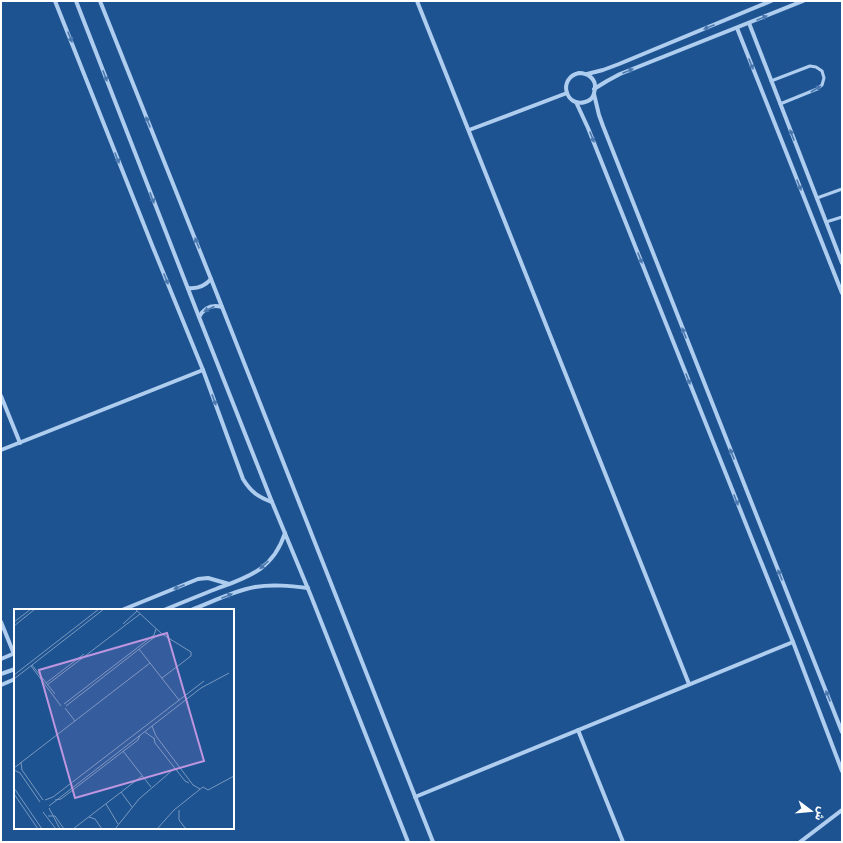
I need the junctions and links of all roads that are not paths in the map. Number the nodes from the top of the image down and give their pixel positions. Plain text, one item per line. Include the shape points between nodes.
1 (55, 1) edge
2 (76, 1) edge
3 (100, 1) edge
4 (417, 1) edge
5 (771, 1) edge
6 (803, 1) edge
7 (749, 23) junction
8 (737, 28) junction
9 (587, 74) junction
10 (771, 81) junction
11 (594, 92) junction
12 (567, 93) junction
13 (576, 102) junction
14 (780, 104) junction
15 (469, 130) junction
16 (842, 188) edge
17 (817, 198) junction
18 (842, 217) edge
19 (826, 222) junction
20 (842, 262) edge
21 (211, 279) junction
22 (188, 288) junction
23 (842, 293) edge
24 (222, 307) junction
25 (199, 317) junction
26 (203, 370) junction
27 (1, 396) edge
28 (20, 443) junction
29 (1, 450) edge
30 (272, 502) junction
31 (285, 532) junction
32 (230, 584) junction
33 (308, 588) junction
34 (124, 609) edge
35 (167, 609) edge
36 (194, 609) edge
37 (1, 622) edge
38 (793, 642) junction
39 (14, 653) edge
40 (1, 659) edge
41 (14, 669) edge
42 (1, 674) edge
43 (14, 679) edge
44 (689, 684) junction
45 (1, 685) edge
46 (578, 730) junction
47 (842, 732) edge
48 (842, 771) edge
49 (415, 797) junction
50 (842, 810) edge
51 (408, 842) edge
52 (433, 842) edge
53 (623, 842) edge
54 (800, 842) edge

1 -> 26 street
2 -> 22 street
21 -> 3 street
4 - 15 street
5 -> 9 street via 619,64
7 -> 6 street
7 - 8 street
7 - 10 street
11 -> 8 street via 620,74
8 -> 23 street
9 - 11 street via 596,86
9 - 12 street via 579,73 569,78 566,85
10 - 14 street
14 -> 10 lane via 817,89 822,85 823,74 820,69 810,66
11 - 13 street via 593,97 587,102
47 -> 11 street via 603,126
12 - 13 street
12 - 15 street
13 -> 38 street
17 -> 14 street
15 - 44 street
16 - 17 lane
17 - 19 street
18 - 19 lane
19 - 20 street
21 - 22 street via 202,286
21 - 24 street
22 - 25 street
24 -> 25 street via 209,307
24 - 49 street
25 - 30 street
26 - 28 street
26 -> 30 street via 243,479 255,494
27 - 28 street
28 - 29 street
30 - 31 street
31 -> 32 street via 276,553 265,565
31 - 33 street
32 -> 34 street via 208,578 198,579
32 - 35 street
36 -> 33 street via 255,587 280,585
33 - 51 street
37 - 39 street
38 - 44 street
38 - 48 street
39 - 40 street
41 - 42 street
43 - 45 street
44 - 46 street
46 - 49 street
46 - 53 street
49 - 52 street
50 - 54 street

